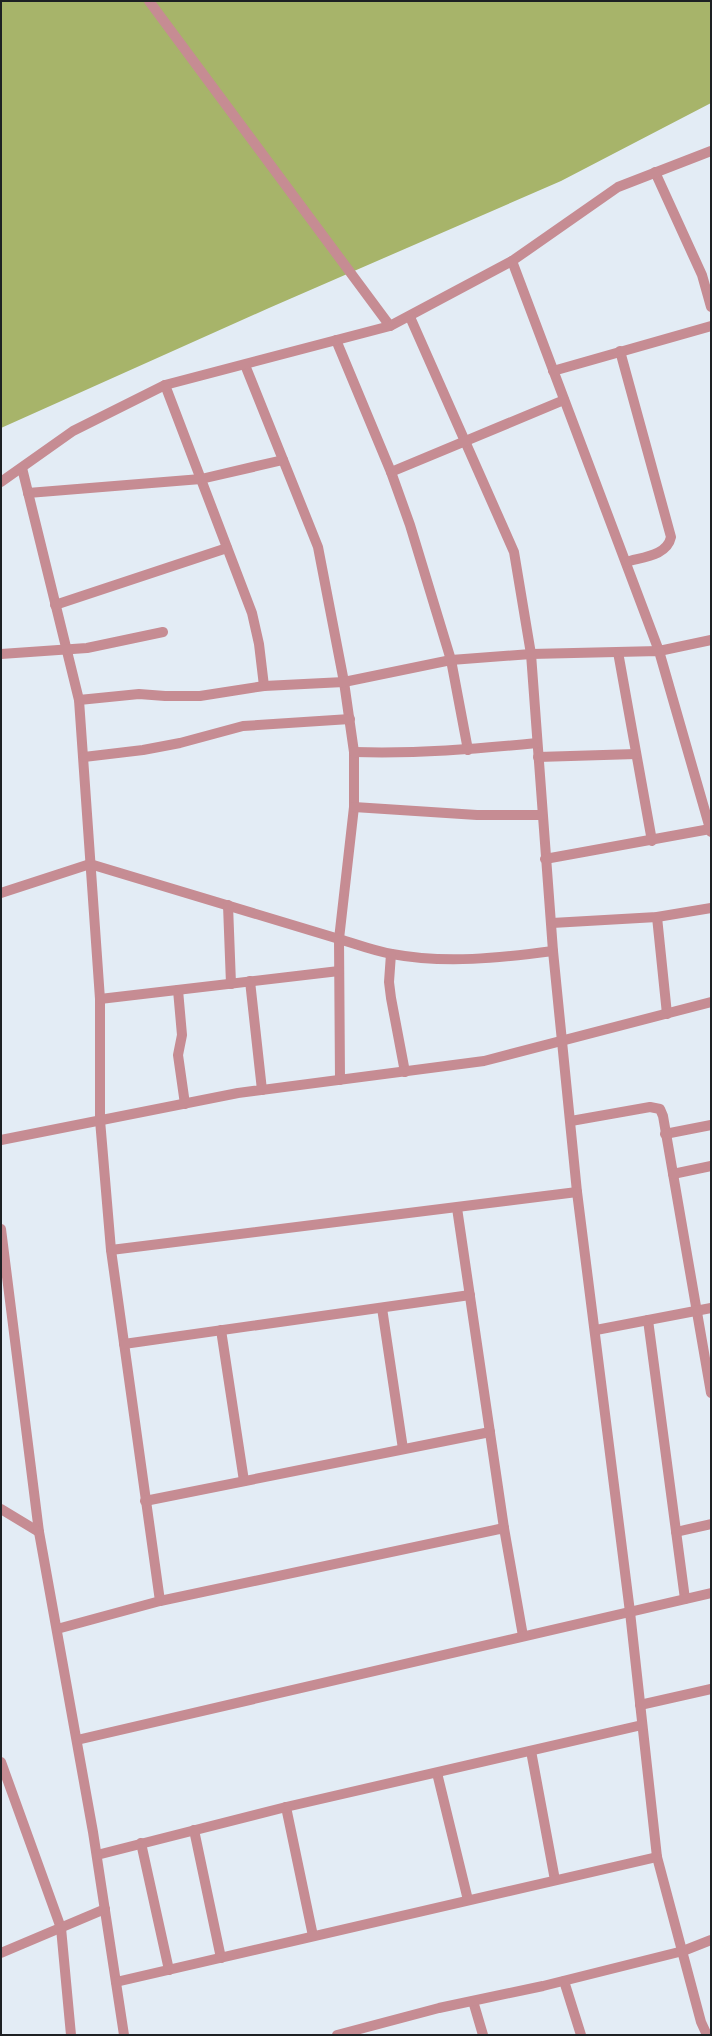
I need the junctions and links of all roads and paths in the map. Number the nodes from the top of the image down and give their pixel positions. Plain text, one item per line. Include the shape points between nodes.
1 (149, 1) edge
2 (711, 151) edge
3 (655, 172) junction
4 (512, 261) junction
5 (706, 275) edge
6 (711, 307) edge
7 (410, 317) junction
8 (390, 326) junction
9 (711, 326) edge
10 (336, 340) junction
11 (620, 351) junction
12 (245, 365) junction
13 (553, 370) junction
14 (165, 386) junction
15 (564, 400) junction
16 (465, 441) junction
17 (283, 460) junction
18 (22, 468) junction
19 (391, 472) junction
20 (201, 479) junction
21 (1, 482) edge
22 (28, 493) junction
23 (227, 548) junction
24 (626, 562) junction
25 (55, 605) junction
26 (163, 632) dead end
27 (711, 640) edge
28 (66, 649) junction
29 (618, 652) junction
30 (659, 652) junction
31 (1, 654) edge
32 (531, 654) junction
33 (451, 660) junction
34 (344, 682) junction
35 (264, 686) junction
36 (79, 700) junction
37 (350, 719) junction
38 (537, 743) junction
39 (468, 750) junction
40 (354, 752) junction
41 (636, 754) junction
42 (84, 757) junction
43 (538, 757) junction
44 (354, 807) junction
45 (542, 815) junction
46 (709, 816) edge
47 (711, 831) edge
48 (652, 841) junction
49 (545, 860) junction
50 (90, 864) junction
51 (1, 893) edge
52 (228, 906) junction
53 (711, 908) edge
54 (657, 917) junction
55 (552, 923) junction
56 (339, 939) junction
57 (553, 952) junction
58 (391, 954) junction
59 (339, 971) junction
60 (250, 981) junction
61 (231, 984) junction
62 (178, 990) junction
63 (100, 999) junction
64 (711, 1002) edge
65 (667, 1014) junction
66 (562, 1041) junction
67 (405, 1072) junction
68 (340, 1080) junction
69 (262, 1090) junction
70 (185, 1104) junction
71 (100, 1120) junction
72 (571, 1121) junction
73 (711, 1125) edge
74 (665, 1134) junction
75 (1, 1140) edge
76 (711, 1166) edge
77 (672, 1174) junction
78 (577, 1192) junction
79 (457, 1208) junction
80 (1, 1229) edge
81 (111, 1250) junction
82 (470, 1295) junction
83 (382, 1308) junction
84 (711, 1308) edge
85 (697, 1311) junction
86 (648, 1320) junction
87 (221, 1330) junction
88 (596, 1330) junction
89 (124, 1344) junction
90 (711, 1393) edge
91 (490, 1432) junction
92 (403, 1449) junction
93 (244, 1481) junction
94 (145, 1501) junction
95 (1, 1509) edge
96 (711, 1524) edge
97 (504, 1528) junction
98 (39, 1532) junction
99 (676, 1532) junction
100 (711, 1593) edge
101 (685, 1600) junction
102 (160, 1601) junction
103 (630, 1612) junction
104 (57, 1629) junction
105 (523, 1636) junction
106 (711, 1689) edge
107 (640, 1705) junction
108 (642, 1725) junction
109 (77, 1740) junction
110 (531, 1751) junction
111 (1, 1762) edge
112 (438, 1773) junction
113 (286, 1807) junction
114 (194, 1830) junction
115 (141, 1843) junction
116 (97, 1856) junction
117 (657, 1857) junction
118 (555, 1880) junction
119 (468, 1900) junction
120 (105, 1909) junction
121 (61, 1928) junction
122 (313, 1936) junction
123 (711, 1940) edge
124 (683, 1951) junction
125 (1, 1953) edge
126 (221, 1958) junction
127 (169, 1970) junction
128 (564, 1981) junction
129 (116, 1982) junction
130 (473, 2001) junction
131 (71, 2035) edge
132 (124, 2035) edge
133 (337, 2035) edge
134 (483, 2035) edge
135 (581, 2035) edge
136 (707, 2035) edge

1 - 8 street
2 - 3 street
3 - 4 street via 618,187
3 - 5 street
4 - 7 street
4 - 13 street
5 - 6 street
7 - 8 street
7 - 16 street
8 - 10 street
9 - 11 street
10 - 12 street
10 - 19 street
11 - 13 street
11 - 24 street via 671,537 664,550
12 - 14 street
12 - 17 street
13 - 15 street
14 - 18 street via 73,431
14 - 20 street
15 - 16 street
15 - 24 street
16 - 19 street
16 - 32 street via 514,552
17 - 20 street
17 - 34 street via 318,547
18 - 21 street
18 - 22 street
19 - 33 street
20 - 22 street
20 - 23 street
22 - 25 street
23 - 25 street
23 - 35 street via 252,613
24 - 30 street
25 - 28 street
26 - 28 street via 103,646
27 - 30 street
28 - 31 street
28 - 36 street
29 - 30 street
29 - 32 street
29 - 41 street
30 - 46 street
32 - 33 street
32 - 38 street
33 - 34 street
33 - 39 street
34 - 35 street
34 - 37 street
35 - 36 street via 200,696 139,694
36 - 42 street
37 - 40 street
37 - 42 street via 243,726 143,750
38 - 39 street
38 - 43 street
39 - 40 street via 400,754
40 - 44 street
41 - 43 street
41 - 48 street
42 - 50 street
43 - 45 street
44 - 45 street via 478,815
44 - 56 street
45 - 49 street
46 - 47 street
47 - 48 street
48 - 49 street
49 - 55 street
50 - 51 street
50 - 52 street
50 - 63 street
52 - 56 street
52 - 61 street
53 - 54 street
54 - 55 street
54 - 65 street
55 - 57 street
56 - 58 street
56 - 59 street
57 - 58 street via 490,959 446,959
57 - 66 street
58 - 67 street via 389,982
59 - 60 street
59 - 68 street
60 - 61 street
60 - 69 street
61 - 62 street
62 - 63 street
62 - 70 street via 182,1035 178,1055
63 - 71 street
64 - 65 street
65 - 66 street
66 - 67 street via 484,1061
66 - 72 street
67 - 68 street
68 - 69 street
69 - 70 street
70 - 71 street
71 - 75 street
71 - 81 street
72 - 74 street via 656,1107 663,1116
72 - 78 street
73 - 74 street
74 - 77 street
76 - 77 street
77 - 85 street
78 - 79 street
78 - 88 street
79 - 81 street
79 - 82 street
80 - 98 street
81 - 89 street
82 - 83 street
82 - 91 street
83 - 87 street
83 - 92 street
84 - 85 street
85 - 86 street
85 - 90 street
86 - 88 street
86 - 99 street
87 - 89 street
87 - 93 street
88 - 103 street
89 - 94 street
91 - 92 street
91 - 97 street
92 - 93 street
93 - 94 street
94 - 102 street
95 - 98 street
96 - 99 street
97 - 102 street
97 - 105 street
98 - 104 street
99 - 101 street
100 - 101 street
101 - 103 street
102 - 104 street
103 - 105 street
103 - 107 street
104 - 109 street
105 - 109 street
106 - 107 street
107 - 108 street
108 - 110 street
108 - 117 street
109 - 116 street
110 - 112 street
110 - 118 street
111 - 121 street
112 - 113 street
112 - 119 street
113 - 114 street
113 - 122 street
114 - 115 street
114 - 126 street
115 - 116 street
115 - 127 street
116 - 120 street
117 - 118 street
117 - 124 street
118 - 119 street
119 - 122 street
120 - 121 street
120 - 129 street
121 - 125 street
121 - 131 street
122 - 126 street
123 - 124 street
124 - 128 street
124 - 136 street via 701,2022
126 - 127 street
127 - 129 street
128 - 130 street
128 - 135 street
129 - 132 street
130 - 133 street
130 - 134 street

